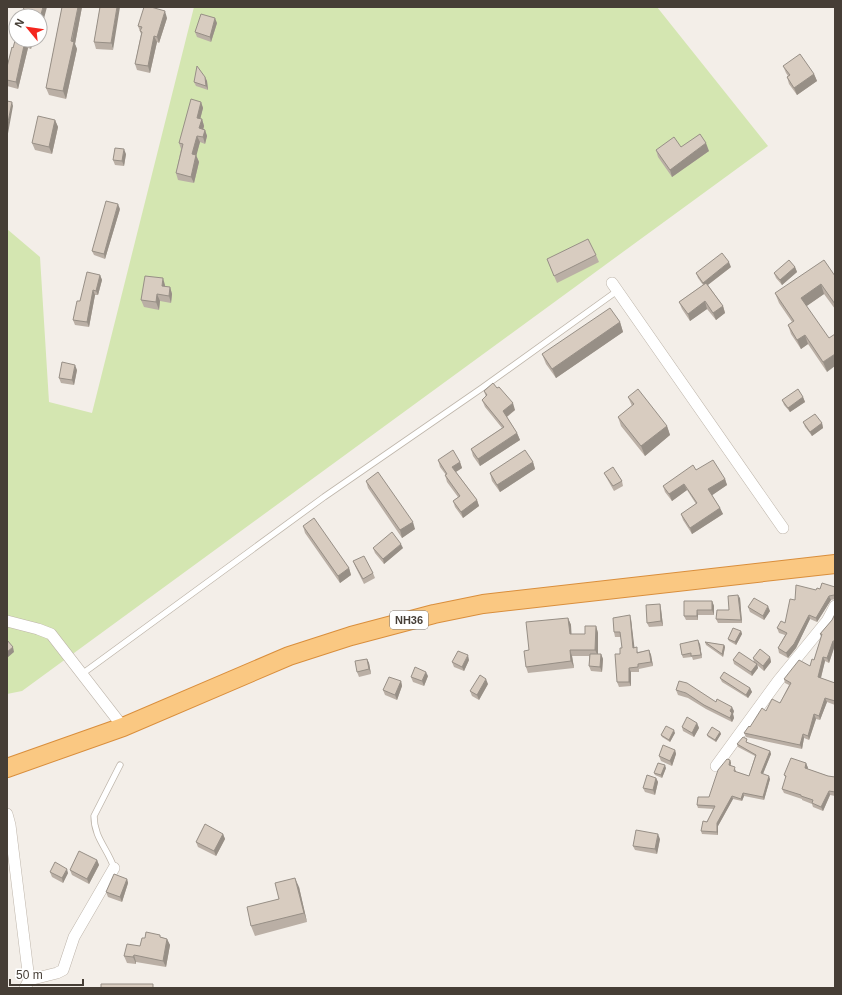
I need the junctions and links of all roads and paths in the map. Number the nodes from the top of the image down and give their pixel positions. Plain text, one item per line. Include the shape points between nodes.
1 (614, 287) joint
2 (783, 528) dead end
3 (835, 564) edge
4 (835, 606) edge
5 (7, 621) edge
6 (82, 674) junction
7 (123, 727) junction
8 (120, 765) dead end
9 (716, 766) dead end
10 (7, 768) edge
11 (7, 814) edge
12 (114, 868) joint
13 (27, 984) edge

1 - 2 street
1 - 6 lane via 482,388 324,497
3 - 7 highway, NH36 via 483,604 434,614 289,656
4 - 9 street via 827,621 778,681
5 - 6 street via 51,634
6 - 7 street
7 - 10 highway, NH36
8 - 12 lane via 94,816 94,826
11 - 13 street
12 - 13 street via 74,936 63,970

